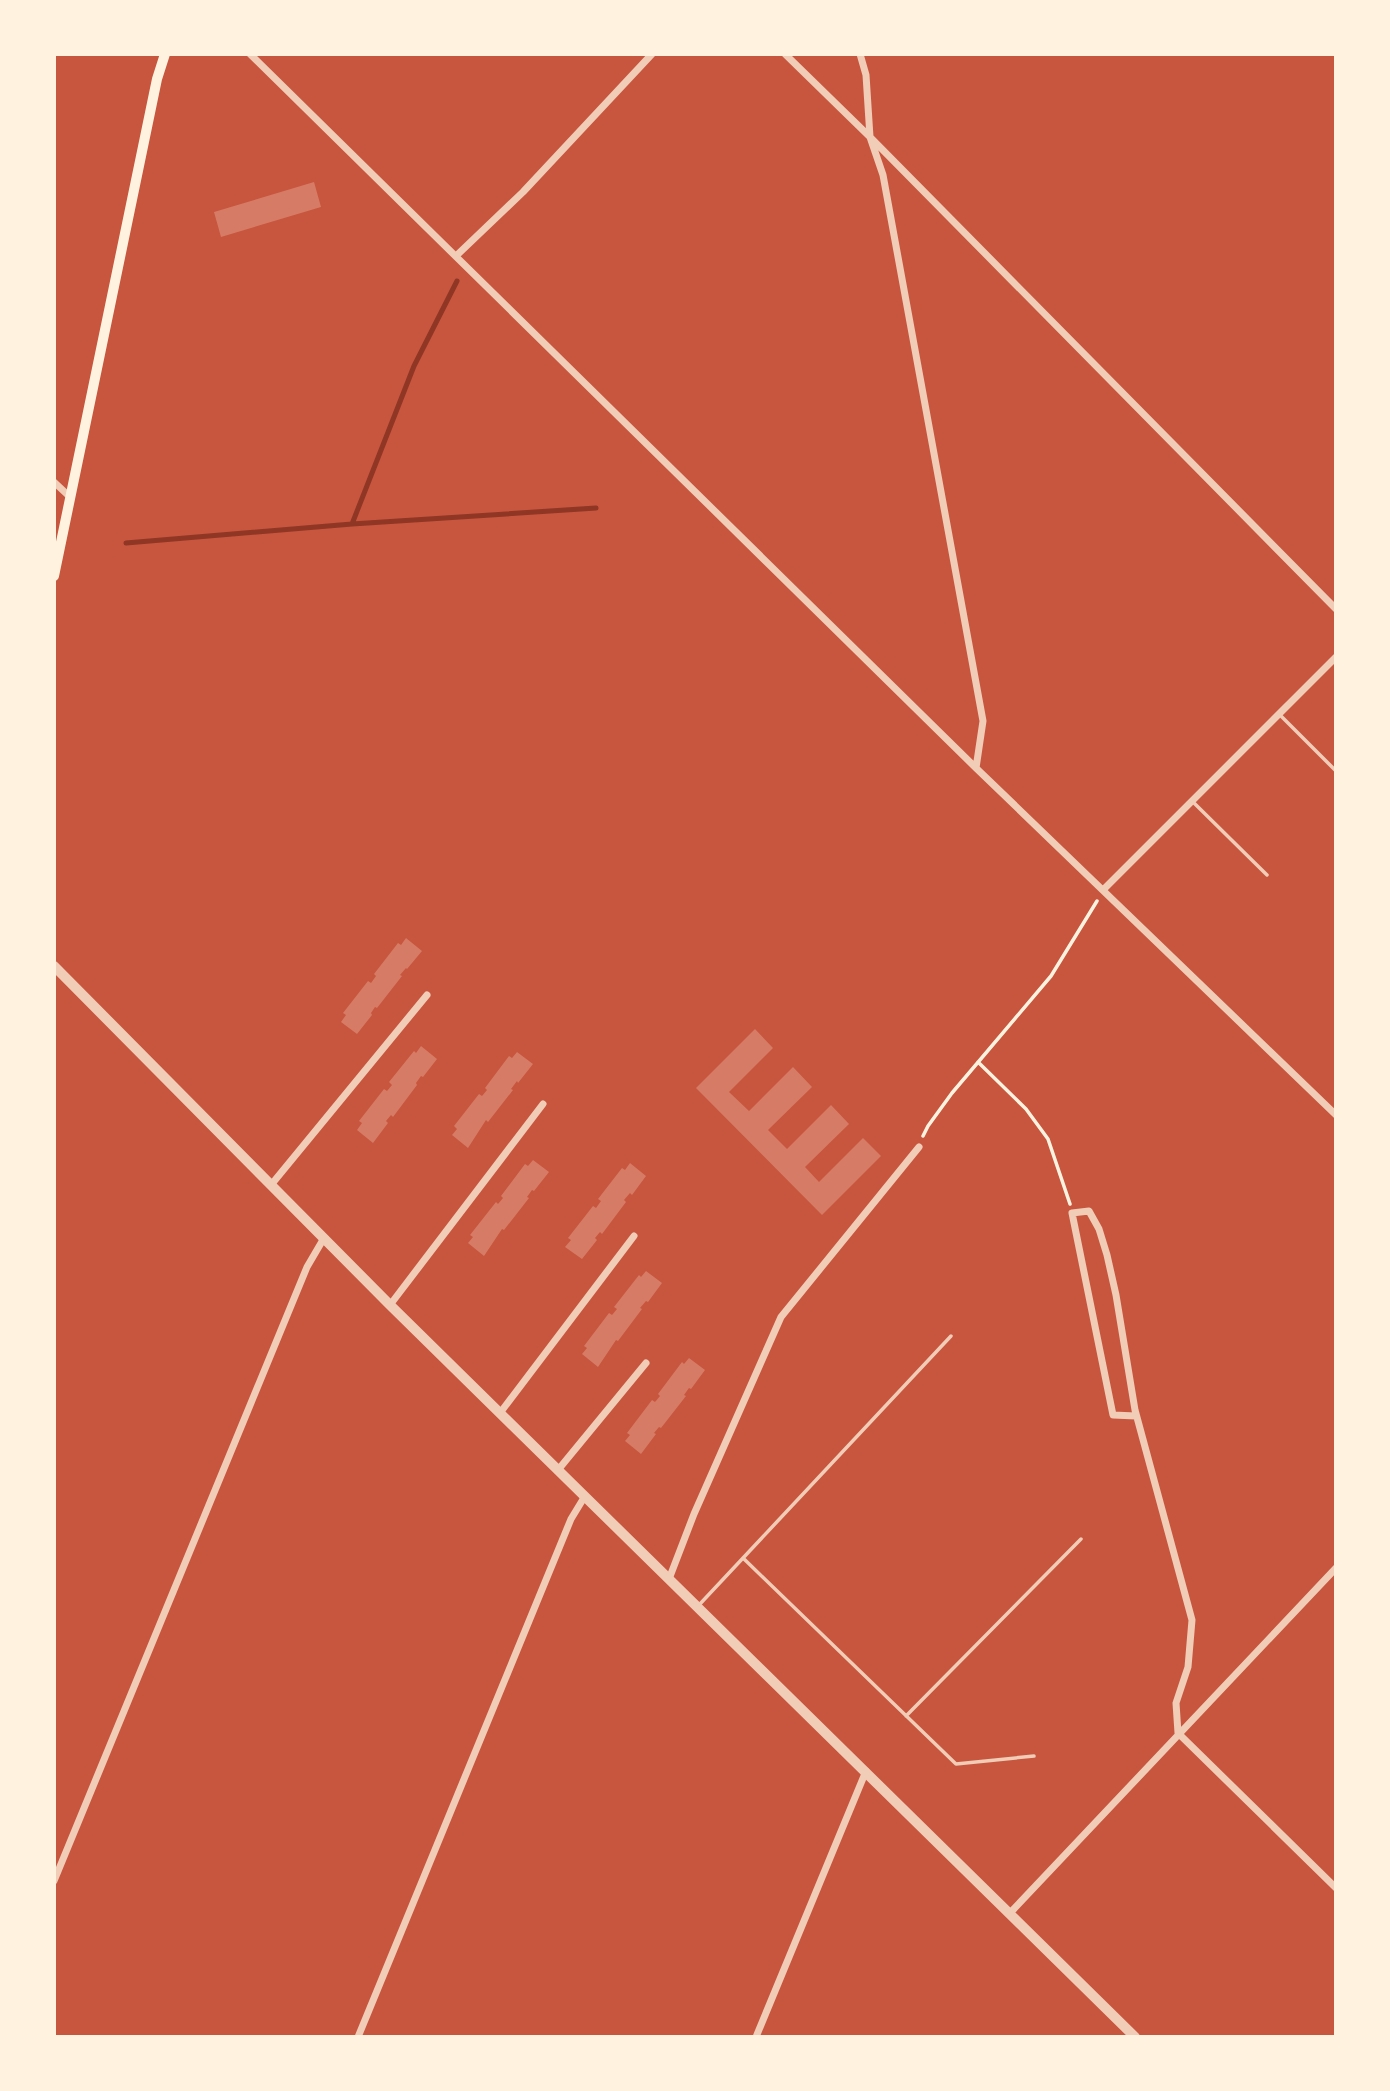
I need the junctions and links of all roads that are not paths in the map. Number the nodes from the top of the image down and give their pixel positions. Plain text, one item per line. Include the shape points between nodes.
1 (165, 54) edge
2 (250, 54) edge
3 (652, 54) edge
4 (785, 54) edge
5 (860, 54) edge
6 (870, 137) junction
7 (456, 256) junction
8 (54, 482) edge
9 (70, 497) junction
10 (54, 576) edge
11 (1336, 609) edge
12 (1336, 657) edge
13 (1279, 714) junction
14 (976, 768) junction
15 (1336, 771) edge
16 (1192, 801) junction
17 (1267, 875) dead end
18 (1103, 890) junction
19 (54, 966) edge
20 (427, 995) dead end
21 (543, 1104) dead end
22 (1336, 1115) edge
23 (919, 1147) road end
24 (271, 1185) junction
25 (634, 1236) dead end
26 (324, 1238) junction
27 (390, 1305) junction
28 (951, 1336) dead end
29 (646, 1363) dead end
30 (500, 1413) junction
31 (1136, 1416) junction
32 (558, 1470) junction
33 (585, 1496) junction
34 (1081, 1539) dead end
35 (743, 1558) junction
36 (1336, 1568) edge
37 (669, 1579) junction
38 (698, 1607) junction
39 (906, 1716) junction
40 (1178, 1733) junction
41 (1034, 1756) dead end
42 (866, 1771) junction
43 (54, 1881) edge
44 (1336, 1888) edge
45 (1010, 1913) junction
46 (358, 2037) edge
47 (757, 2037) edge
48 (1135, 2037) edge

1 - 9 main road
2 - 7 street
3 - 7 street via 523,192
4 - 6 street
5 - 6 street
6 - 11 street
6 - 14 street via 883,175 983,721
7 - 14 street
8 - 9 street
9 - 10 main road
12 - 13 street
13 - 15 lane
13 - 16 street
14 - 18 street
16 - 17 lane
16 - 18 street
18 - 22 street
19 - 24 street
20 - 24 street
21 - 27 street
23 - 37 street via 781,1317
24 - 26 street
25 - 30 street
26 - 27 street
26 - 43 street via 307,1267
27 - 30 street
28 - 35 lane
29 - 32 street
30 - 32 street
31 - 31 street via 1099,1229 1089,1211 1072,1213 1113,1415
31 - 40 street via 1192,1620 1188,1667 1176,1703
32 - 33 street
33 - 37 street
33 - 46 street via 570,1519
34 - 39 lane
35 - 38 lane
35 - 39 lane
36 - 40 street
37 - 38 street
38 - 42 street
39 - 41 lane via 956,1764
40 - 44 street
40 - 45 street
42 - 45 street
42 - 47 street
45 - 48 street

